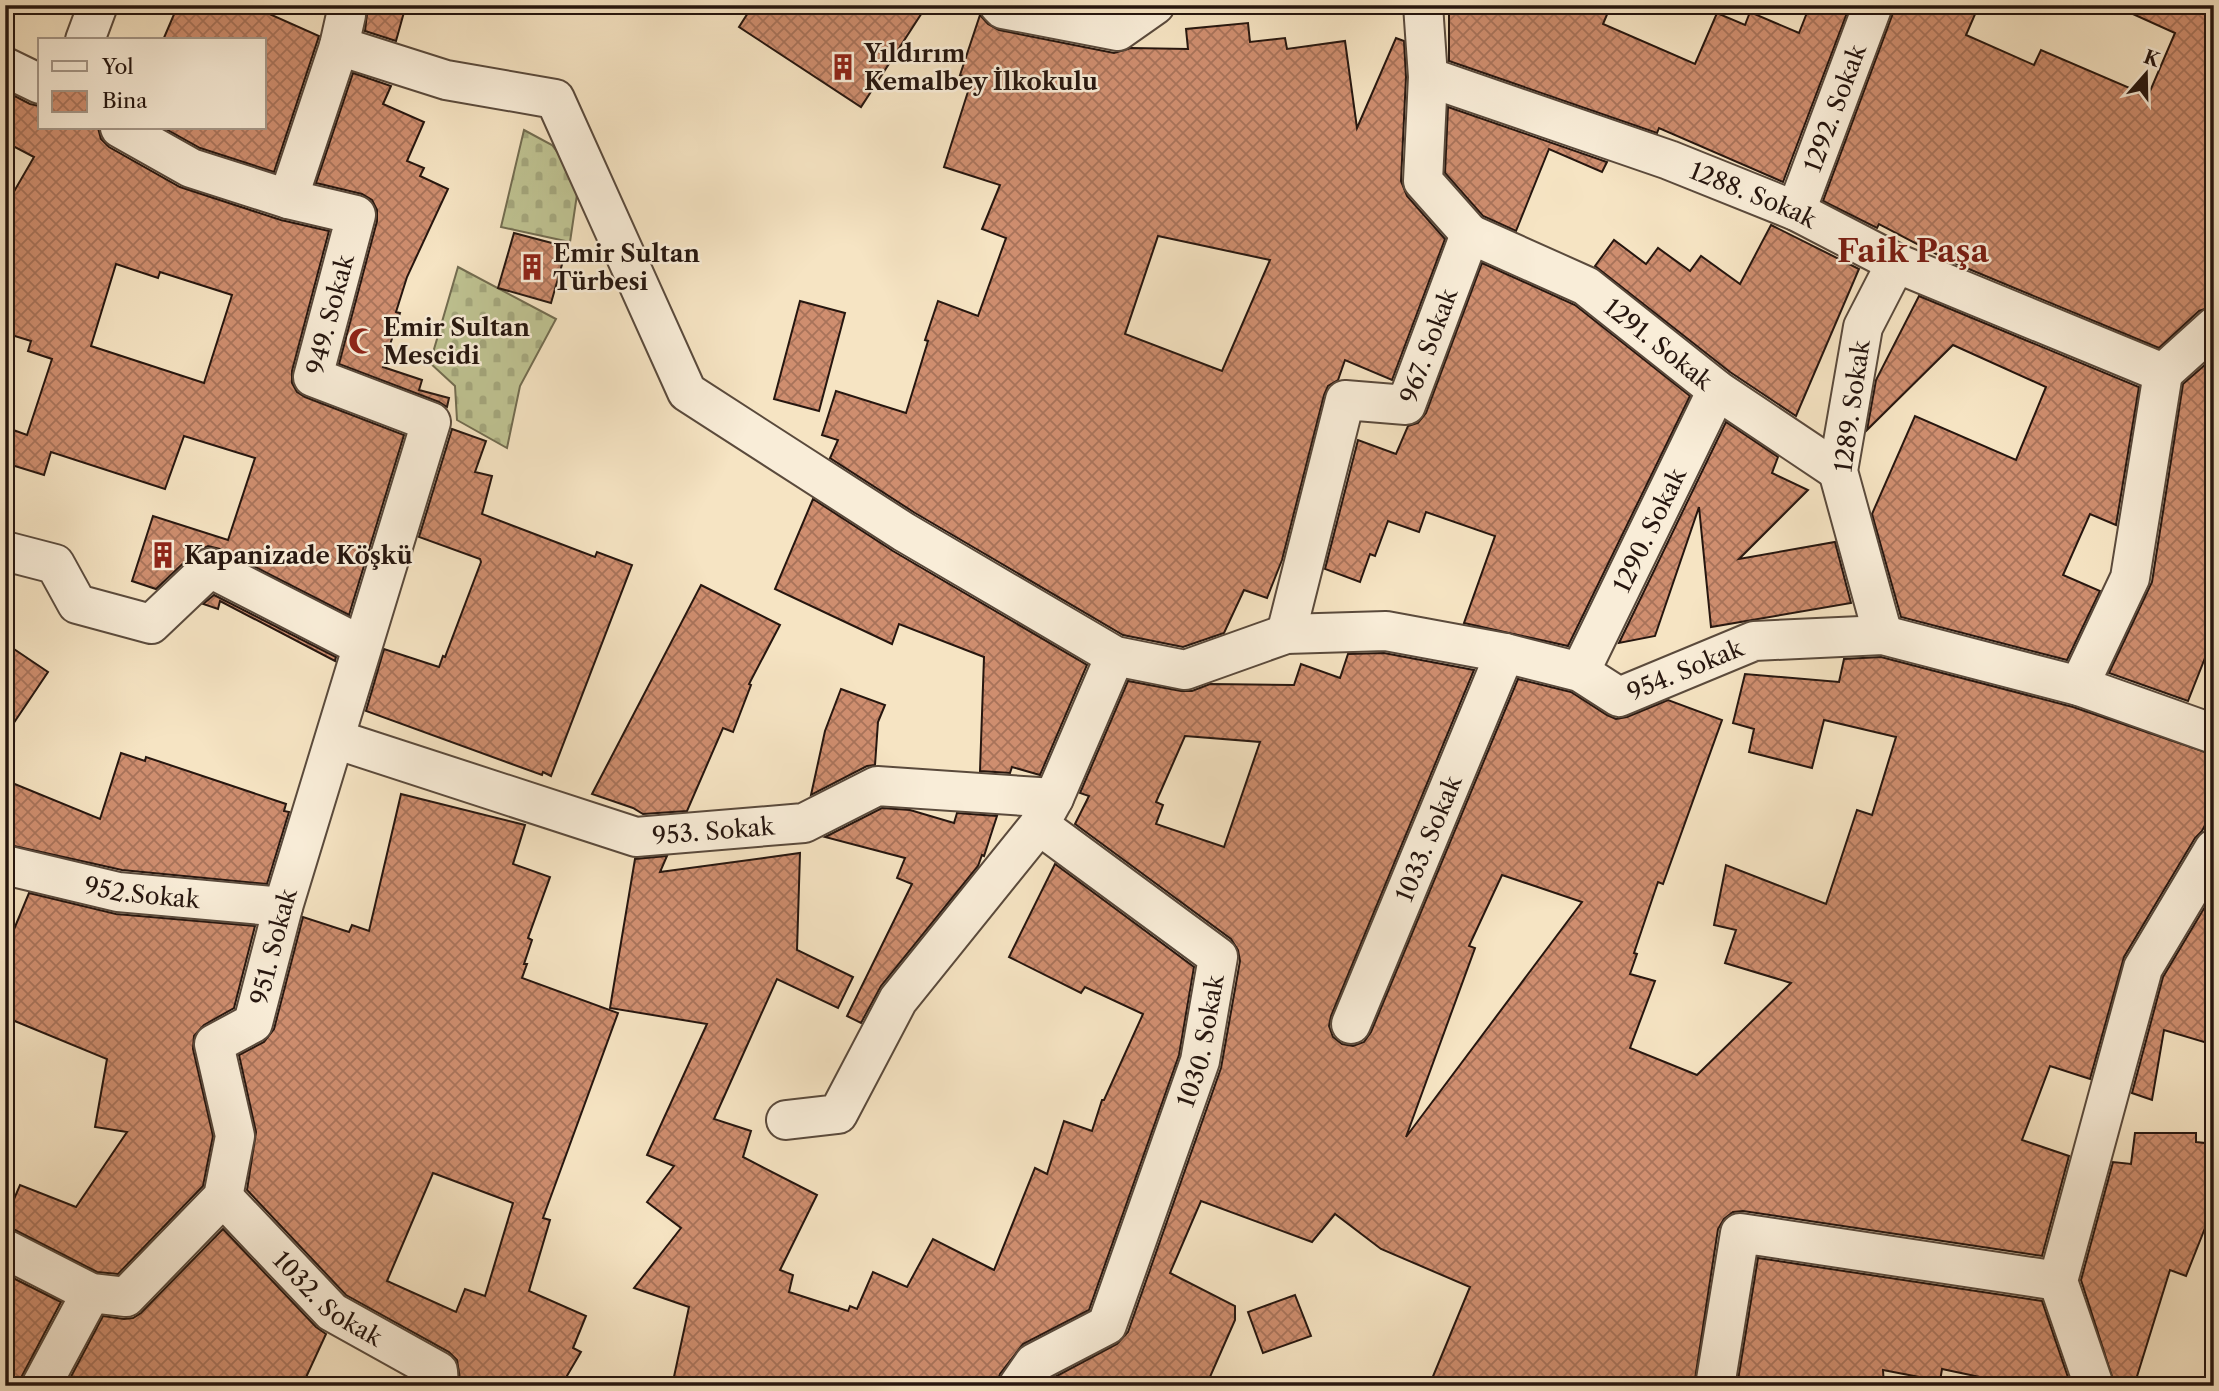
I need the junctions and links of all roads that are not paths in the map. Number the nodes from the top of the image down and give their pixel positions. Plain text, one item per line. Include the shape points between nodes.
1 (98, 5) edge
2 (346, 5) edge
3 (999, 5) edge
4 (1155, 5) edge
5 (1423, 5) edge
6 (1872, 5) edge
7 (86, 38) edge
8 (338, 46) junction
9 (5, 67) edge
10 (1428, 77) junction
11 (38, 83) edge
12 (124, 130) edge
13 (288, 199) junction
14 (1796, 211) junction
15 (1470, 234) junction
16 (1896, 263) junction
17 (2214, 327) edge
18 (2163, 373) junction
19 (1717, 390) junction
20 (1838, 471) junction
21 (5, 551) edge
22 (1286, 634) junction
23 (1882, 635) junction
24 (362, 646) junction
25 (1505, 653) junction
26 (1115, 656) junction
27 (1580, 672) junction
28 (2079, 686) junction
29 (2214, 734) edge
30 (335, 739) junction
31 (1047, 812) junction
32 (2214, 849) edge
33 (5, 865) edge
34 (282, 907) junction
35 (1351, 1024) dead end
36 (786, 1120) dead end
37 (223, 1197) junction
38 (5, 1249) edge
39 (2058, 1282) junction
40 (91, 1293) junction
41 (41, 1386) edge
42 (439, 1386) edge
43 (1018, 1386) edge
44 (1715, 1386) edge
45 (2094, 1386) edge

1 - 7 street
2 - 8 street
3 - 4 street via 1118,31
5 - 10 street
6 - 14 street, 1292. Sokak
8 - 13 street
8 - 26 street, 954. Sokak via 446,80 555,99 687,392 904,533
9 - 11 street
10 - 14 street, 1288. Sokak via 1669,160
10 - 15 street via 1423,181
12 - 13 street, 949. Sokak via 191,168
13 - 24 street, 949. Sokak via 356,215 313,377 431,422
14 - 16 street, 1288. Sokak
15 - 19 street, 1291. Sokak via 1586,286
15 - 22 street, 967. Sokak via 1406,405 1345,400
16 - 18 street, 1288. Sokak
16 - 20 street, 1289. Sokak via 1863,327
17 - 18 street
18 - 28 street via 2130,578
19 - 20 street, 1291. Sokak
19 - 27 street, 1290. Sokak
20 - 23 street, 1289. Sokak
21 - 24 street via 55,564 77,604 151,624 210,568
22 - 25 street, 954. Sokak via 1386,631
22 - 26 street, 954. Sokak via 1185,670
23 - 27 street, 954. Sokak via 1754,641 1619,696
23 - 28 street, 954. Sokak
24 - 30 street, 949. Sokak
25 - 27 street, 954. Sokak
25 - 35 street, 1033. Sokak
26 - 31 street
28 - 29 street, 954. Sokak
30 - 31 street, 953. Sokak via 636,837 804,822 877,786
30 - 34 street, 951. Sokak
31 - 36 street via 898,1000 838,1114
31 - 43 street, 1030. Sokak via 1218,957 1200,1061 1107,1325 1034,1363
32 - 39 street via 2143,968
33 - 34 street, 952.Sokak via 118,891
34 - 37 street, 951. Sokak via 253,1023 214,1044 235,1136
37 - 40 street via 126,1297
37 - 42 street, 1032. Sokak via 332,1312 438,1371
38 - 40 street
39 - 44 street via 1740,1233
39 - 45 street
40 - 41 street

